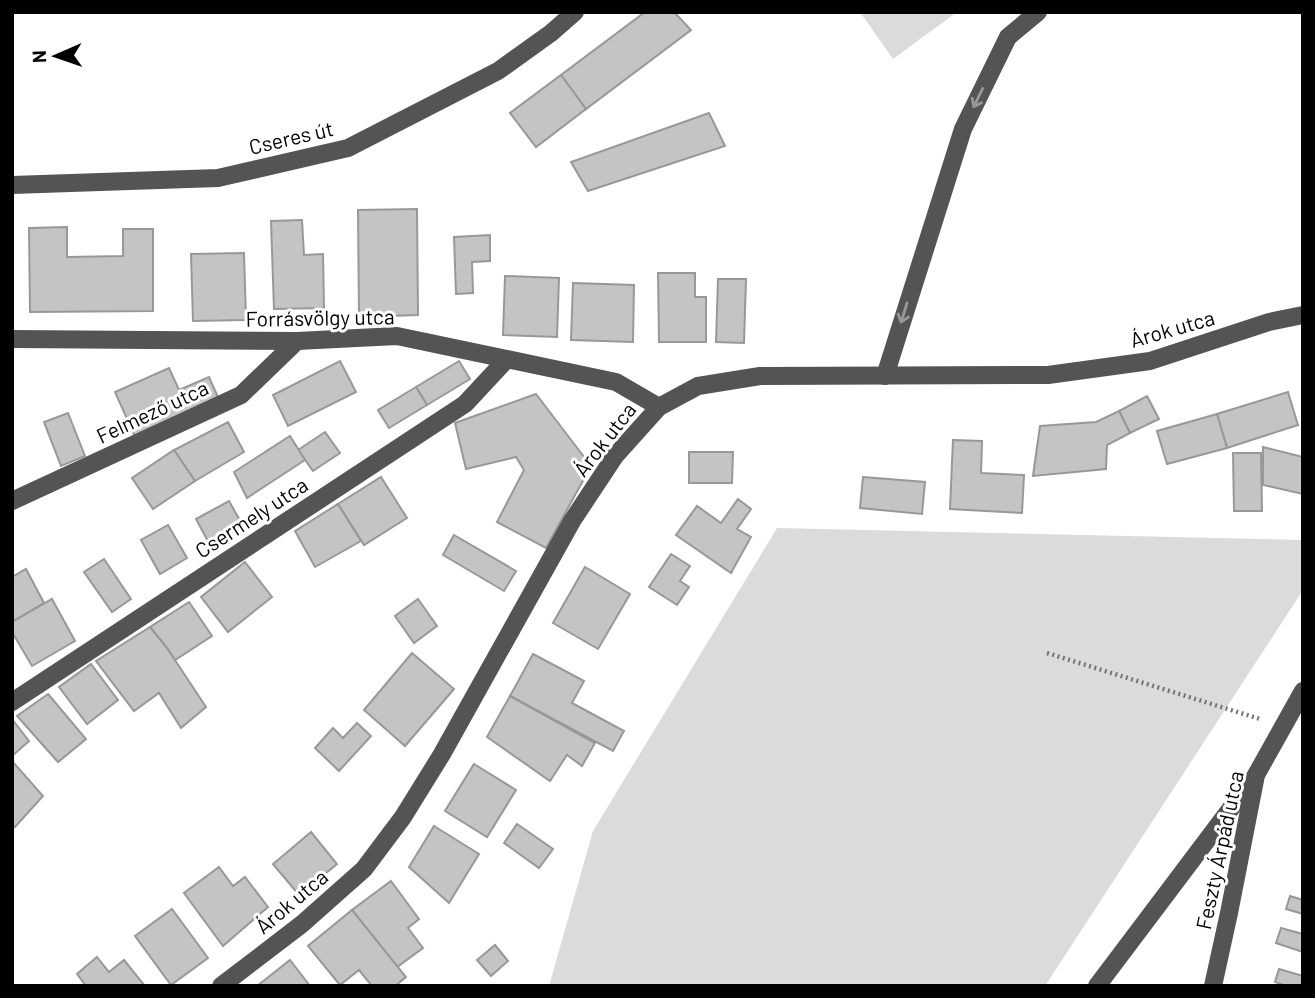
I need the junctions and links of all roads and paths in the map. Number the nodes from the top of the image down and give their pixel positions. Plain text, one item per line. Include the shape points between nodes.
1 (575, 12) edge
2 (1038, 12) edge
3 (12, 185) edge
4 (1303, 315) edge
5 (12, 339) edge
6 (297, 341) junction
7 (506, 360) junction
8 (885, 376) junction
9 (659, 407) junction
10 (12, 501) edge
11 (1047, 653) dead end
12 (1303, 691) edge
13 (12, 702) edge
14 (1284, 727) junction
15 (1256, 775) junction
16 (221, 986) edge
17 (1097, 986) edge
18 (1213, 986) edge

1 - 3 street, Cseres út via 498,71 348,148 218,178
2 -> 8 street via 1008,37 962,130
4 - 8 street, Árok utca via 1150,361 1048,376
5 - 6 street, Forrásvölgy utca
6 - 7 street, Forrásvölgy utca via 397,336
6 - 10 street, Felmező utca via 241,395
7 - 9 street, Forrásvölgy utca via 616,382
7 - 13 street, Csermely utca via 465,404
8 - 9 street, Árok utca via 760,376 698,386
9 - 16 street, Árok utca via 615,456 572,521 442,754 364,869
11 - 14 path
12 - 14 street, Feszty Árpád utca
14 - 15 street, Feszty Árpád utca
15 - 17 street
15 - 18 street, Feszty Árpád utca

